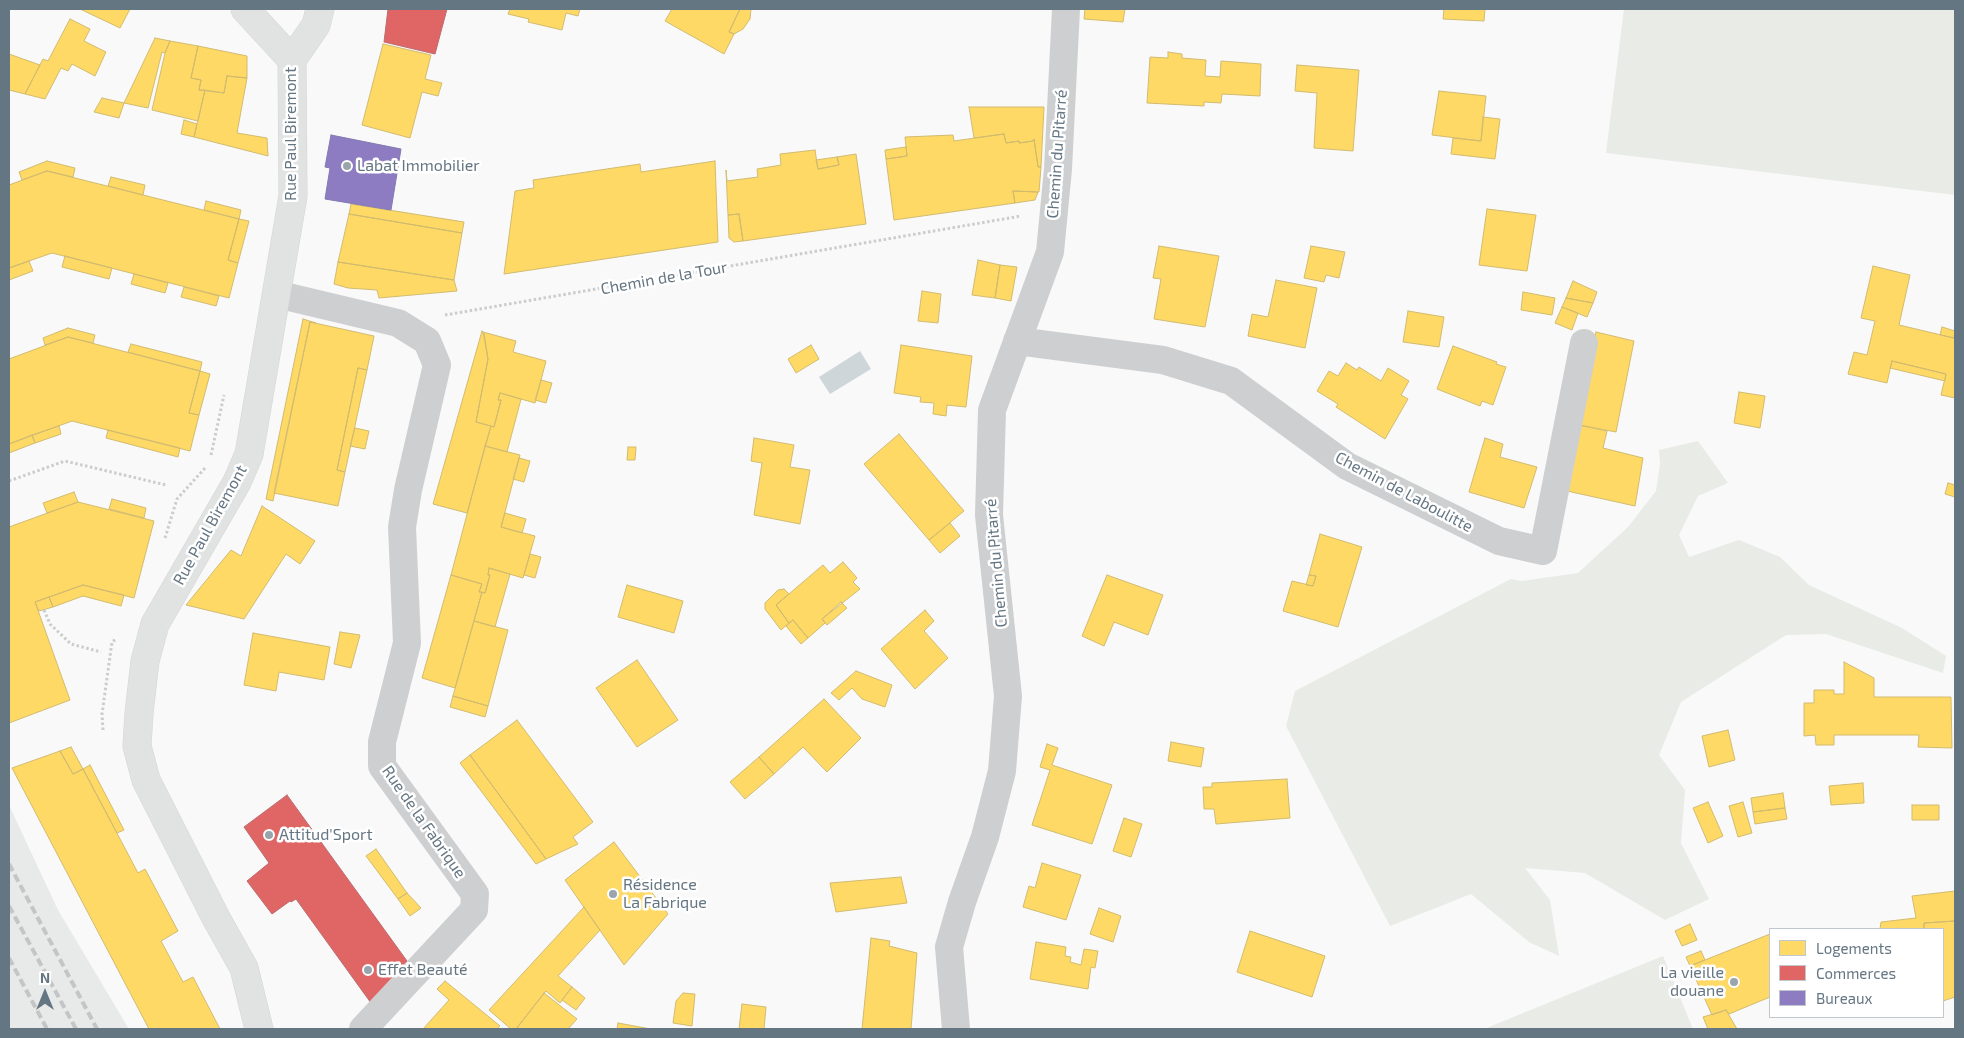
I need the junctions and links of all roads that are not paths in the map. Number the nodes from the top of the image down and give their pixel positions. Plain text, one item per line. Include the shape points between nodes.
1 (245, 9) edge
2 (320, 9) edge
3 (1066, 9) edge
4 (292, 60) junction
5 (276, 294) junction
6 (1017, 341) junction
7 (1584, 343) dead end
8 (259, 1029) edge
9 (363, 1029) edge
10 (956, 1029) edge

1 - 4 street, Rue Paul Biremont
2 - 4 street via 316,25
3 - 6 street, Chemin du Pitarré via 1058,169 1050,252
4 - 5 street, Rue Paul Biremont via 293,196
5 - 8 street, Rue Paul Biremont via 249,454 238,482 155,624 145,661 137,746 146,780 244,968
5 - 9 street, Rue de la Fabrique via 398,323 427,340 437,365 402,527 407,643 382,742 382,766 475,894 474,910
6 - 7 street, Chemin de Laboulitte via 1163,360 1231,381 1347,466 1499,541 1543,551
6 - 10 street, Chemin du Pitarré via 992,410 989,515 1008,696 1002,771 985,837 949,947

